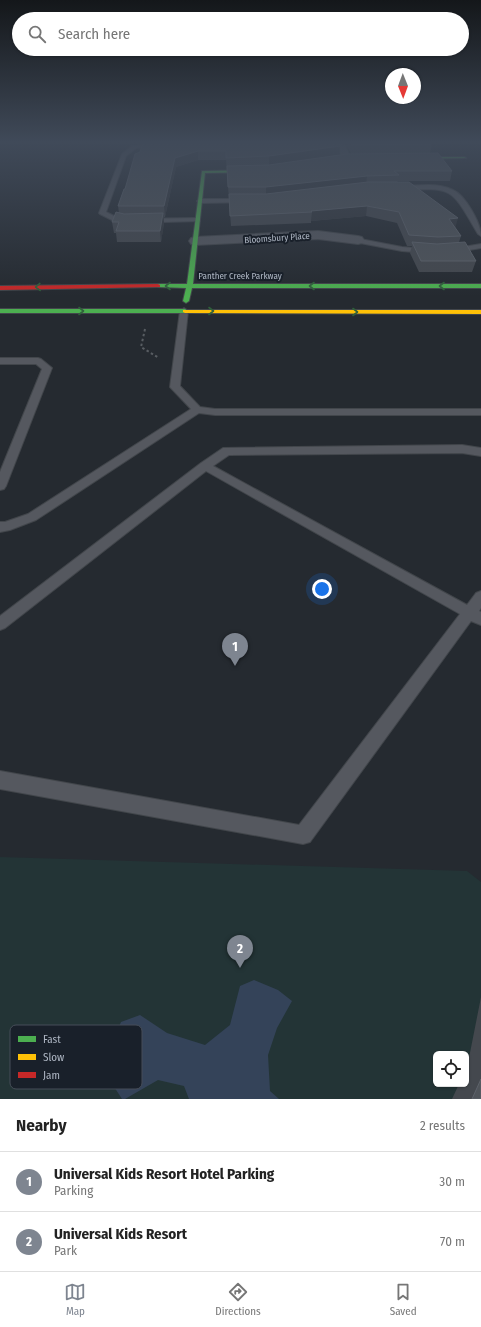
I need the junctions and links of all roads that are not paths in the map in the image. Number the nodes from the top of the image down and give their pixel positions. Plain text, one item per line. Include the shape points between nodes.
1 (109, 193) edge
2 (201, 193) edge
3 (455, 193) edge
4 (200, 201) junction
5 (253, 201) edge
6 (198, 220) junction
7 (481, 234) edge
8 (358, 240) joint
9 (195, 241) junction
10 (481, 246) edge
11 (433, 251) edge
12 (446, 251) edge
13 (189, 286) junction
14 (481, 286) edge
15 (0, 288) edge
16 (0, 311) edge
17 (184, 311) junction
18 (481, 312) edge
19 (0, 361) edge
20 (198, 410) junction
21 (481, 412) edge
22 (481, 452) edge
23 (205, 466) junction
24 (0, 486) edge
25 (0, 528) edge
26 (481, 597) edge
27 (475, 616) edge
28 (0, 624) edge
29 (0, 780) edge

1 - 6 lane via 102,213 114,219
2 - 4 main road
3 - 7 lane
4 - 5 lane
4 - 6 main road
6 - 9 main road
8 - 9 street, Bloomsbury Place via 318,236
8 - 11 lane
9 - 13 main road
10 - 12 lane
14 -> 13 main road, Panther Creek Parkway
13 -> 15 main road, Panther Creek Parkway
13 - 17 main road
16 -> 17 main road
17 -> 18 main road
17 - 20 lane via 175,386
19 - 24 lane via 38,361 47,368
20 - 21 lane
20 - 25 lane via 32,517
22 - 23 lane via 462,449 227,450
23 - 27 lane
23 - 28 lane
26 - 27 lane
27 - 29 lane via 303,835

